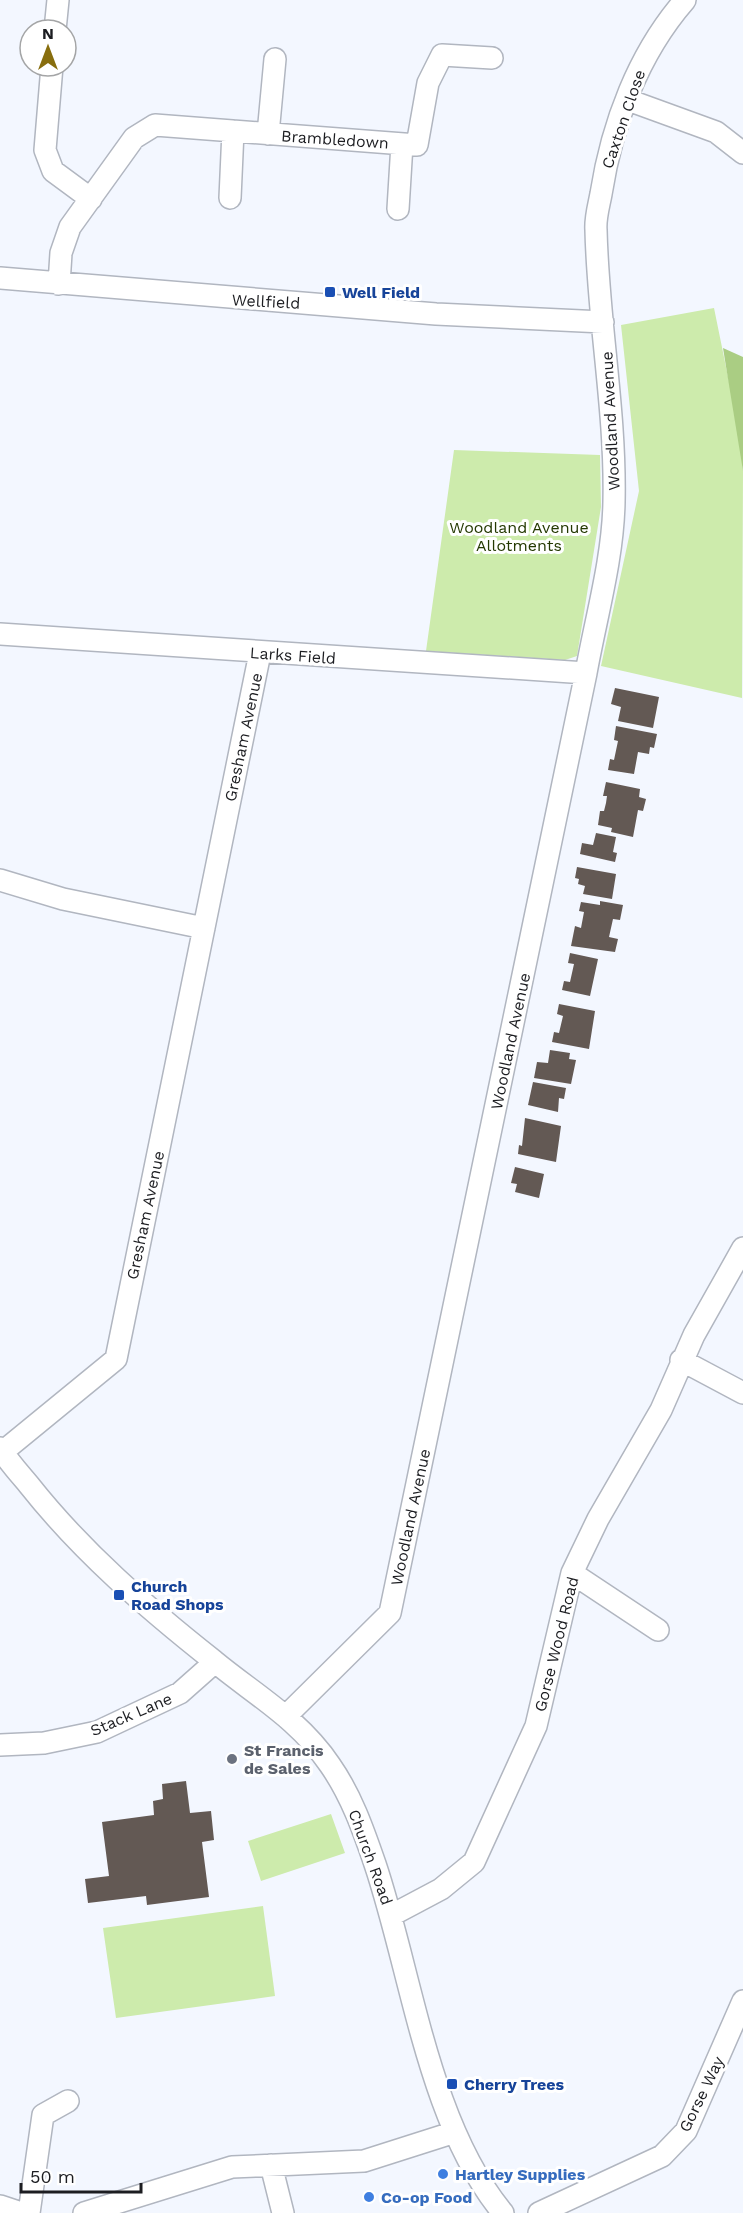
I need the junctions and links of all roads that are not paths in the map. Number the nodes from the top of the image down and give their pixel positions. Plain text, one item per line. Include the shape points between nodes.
1 (58, 0) edge
2 (685, 0) edge
3 (57, 18) edge
4 (492, 57) dead end
5 (274, 59) dead end
6 (51, 78) edge
7 (628, 100) junction
8 (233, 131) junction
9 (268, 134) junction
10 (402, 144) junction
11 (743, 153) edge
12 (230, 198) dead end
13 (91, 199) junction
14 (398, 209) dead end
15 (0, 278) edge
16 (59, 284) junction
17 (603, 322) junction
18 (0, 634) edge
19 (260, 653) junction
20 (586, 673) junction
21 (0, 880) edge
22 (204, 928) junction
23 (743, 1248) edge
24 (681, 1360) junction
25 (743, 1393) edge
26 (1, 1451) edge
27 (572, 1573) junction
28 (658, 1630) dead end
29 (215, 1662) junction
30 (287, 1715) junction
31 (0, 1745) edge
32 (392, 1915) junction
33 (743, 2001) edge
34 (68, 2101) dead end
35 (455, 2132) junction
36 (271, 2165) junction
37 (0, 2206) edge
38 (21, 2213) edge
39 (29, 2213) edge
40 (84, 2213) edge
41 (283, 2213) edge
42 (503, 2213) edge
43 (539, 2213) edge

1 - 3 street
2 - 7 street, Caxton Close via 664,24 635,74
4 - 10 street, Brambledown via 442,55 428,83 417,145
5 - 9 street, Brambledown
6 - 13 street via 45,150 53,171
7 - 11 street via 686,118 716,132
7 - 17 street, Caxton Close via 607,156 596,227
8 - 9 street, Brambledown
8 - 12 street
8 - 13 street, Brambledown via 155,125 134,138
9 - 10 street, Brambledown
10 - 14 street, Brambledown
13 - 16 street, Brambledown via 70,227 61,254
15 - 16 street, Wellfield
16 - 17 street, Wellfield via 436,314
17 - 20 street, Woodland Avenue via 614,434 614,505
18 - 19 street, Larks Field
19 - 20 street, Larks Field
19 - 22 street, Gresham Avenue
20 - 30 street, Woodland Avenue via 390,1612
21 - 22 street via 63,898
22 - 26 street, Gresham Avenue via 116,1359
23 - 24 street, Gorse Wood Road
24 - 25 street
24 - 27 street, Gorse Wood Road via 661,1410 598,1519
26 - 29 street, Church Road via 83,1547
27 - 28 street
27 - 32 street, Gorse Wood Road via 536,1725 474,1862 441,1889
29 - 30 street, Church Road
29 - 31 street, Stack Lane via 180,1693 97,1732 44,1743
30 - 32 street, Church Road via 329,1764 358,1813
32 - 35 street, Church Road via 425,2040
33 - 43 street, Gorse Way via 686,2131 662,2156
34 - 39 street via 43,2115
35 - 36 street via 364,2161
35 - 42 street, Church Road via 487,2194
36 - 40 street via 232,2167
36 - 41 street
37 - 38 street

